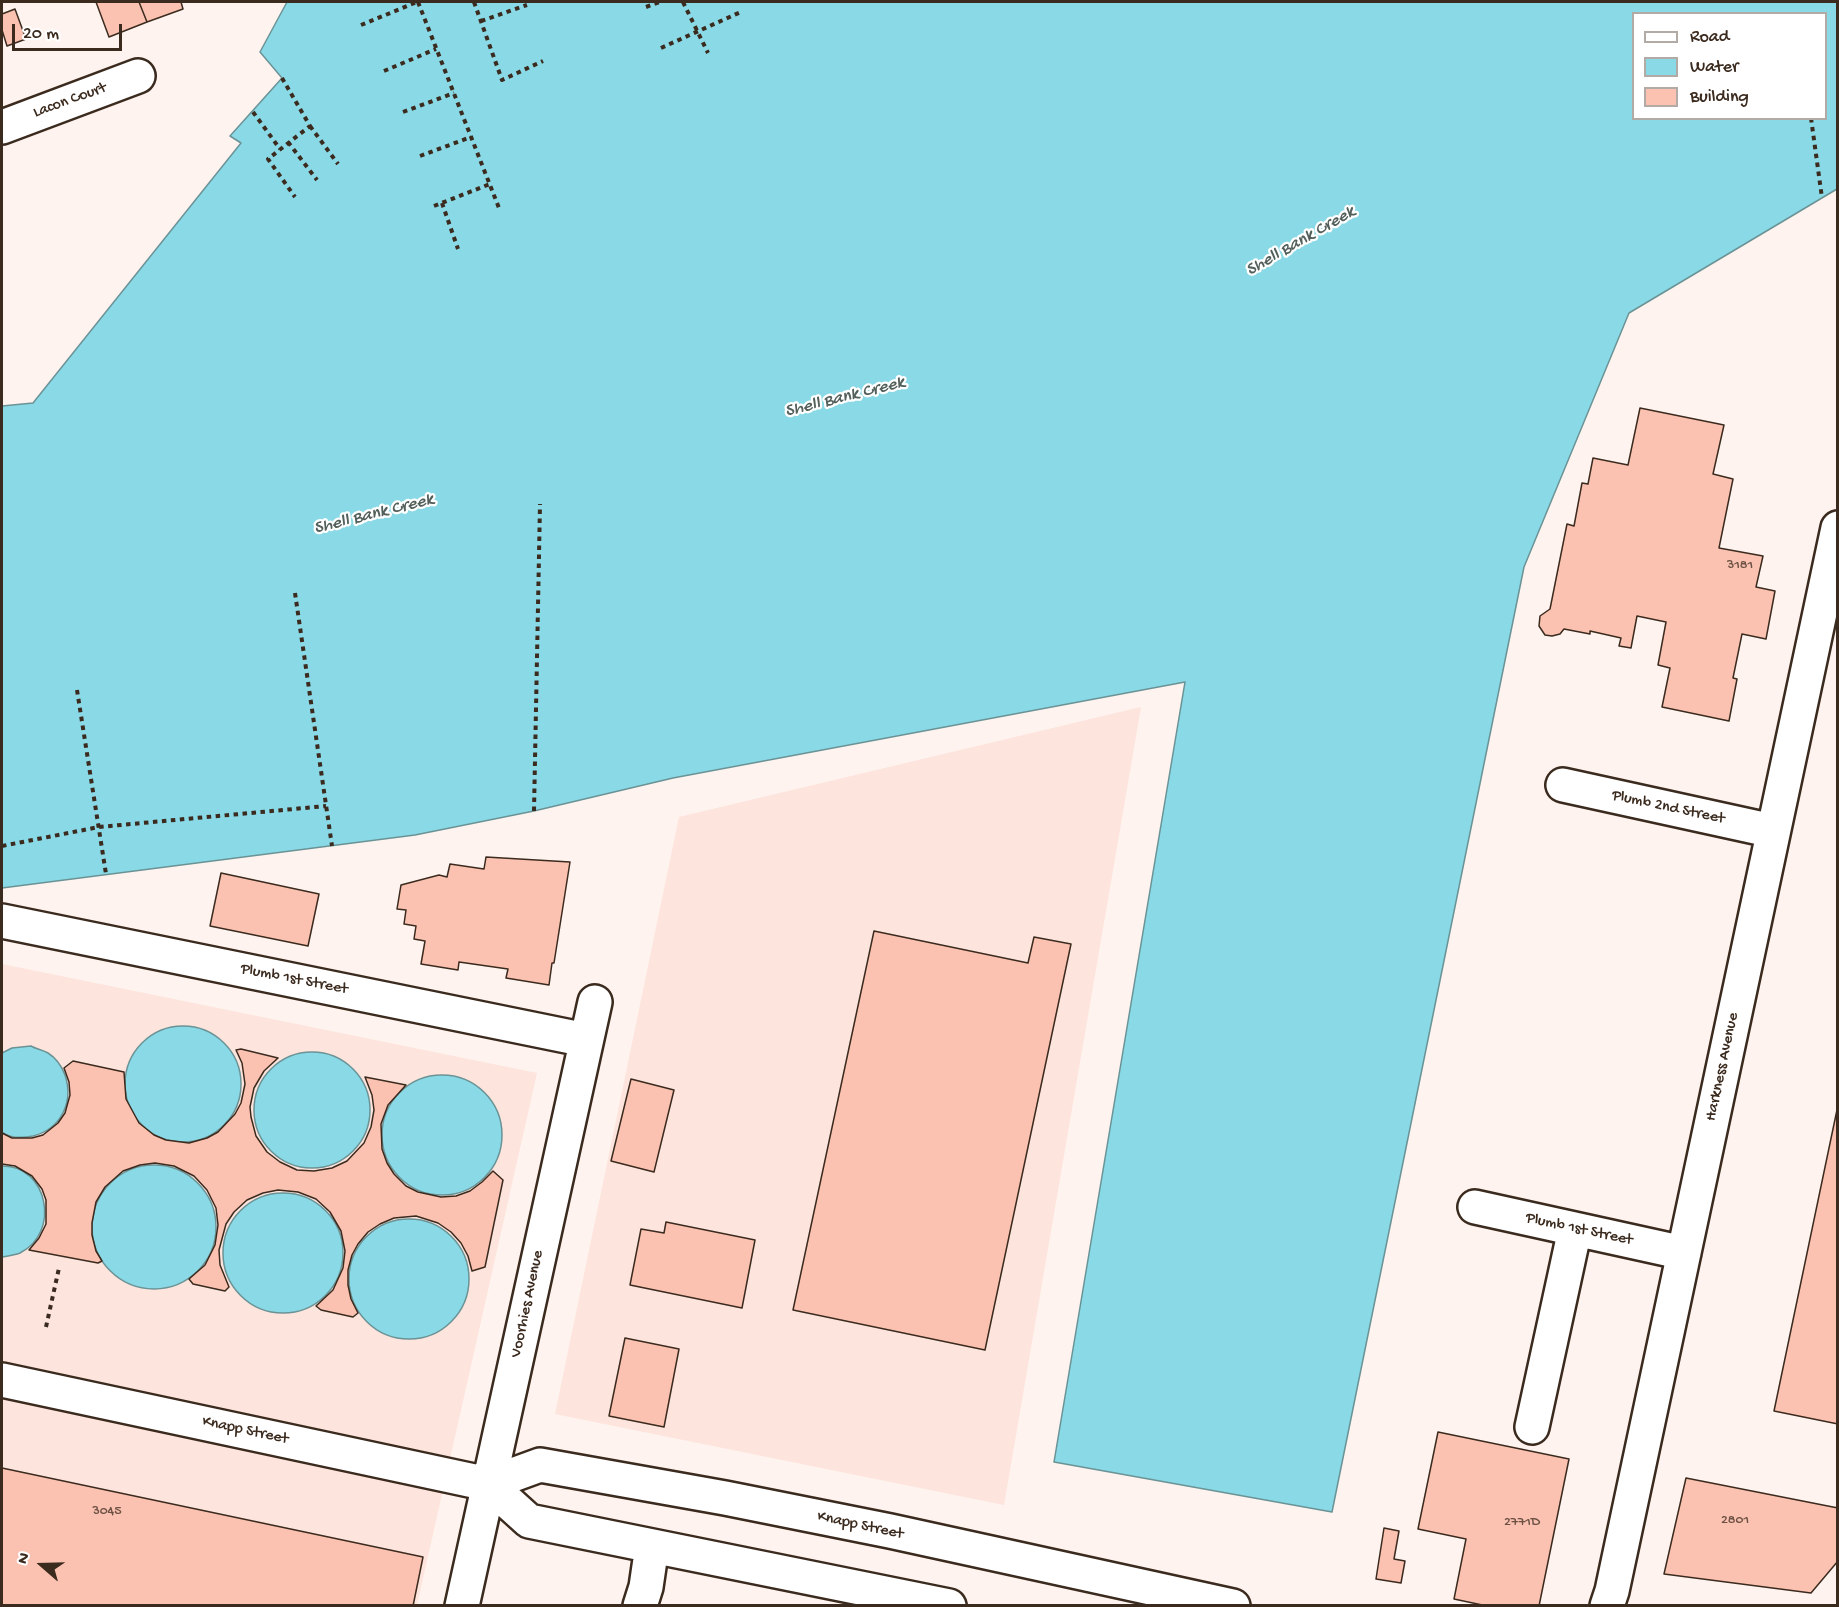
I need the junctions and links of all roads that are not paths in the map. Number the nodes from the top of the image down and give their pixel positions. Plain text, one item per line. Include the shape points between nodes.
1 (138, 76) dead end
2 (2, 127) edge
3 (1838, 528) edge
4 (1563, 785) dead end
5 (1773, 831) junction
6 (2, 921) edge
7 (594, 1002) dead end
8 (586, 1040) junction
9 (1474, 1207) dead end
10 (1575, 1229) junction
11 (1684, 1253) junction
12 (2, 1380) edge
13 (1532, 1427) dead end
14 (488, 1484) junction
15 (652, 1546) junction
16 (877, 1598) edge
17 (467, 1604) edge
18 (640, 1605) edge
19 (949, 1605) edge
20 (1233, 1605) edge
21 (1607, 1605) edge

1 - 2 street, Lacon Court
3 - 5 street, Harkness Avenue
4 - 5 street, Plumb 2nd Street
5 - 11 street, Harkness Avenue
6 - 8 street, Plumb 1st Street
7 - 8 street, Voorhies Avenue
8 - 14 street, Voorhies Avenue
9 - 10 street, Plumb 1st Street
10 - 11 street, Plumb 1st Street
10 - 13 street
11 - 21 street, Harkness Avenue
12 - 14 street, Knapp Street
14 - 15 street, Knapp Street via 529,1521
14 - 17 street, Voorhies Avenue
14 - 20 street, Knapp Street via 540,1465 890,1531
15 - 16 street, Knapp Street
15 - 18 street
16 - 19 street, Knapp Street

